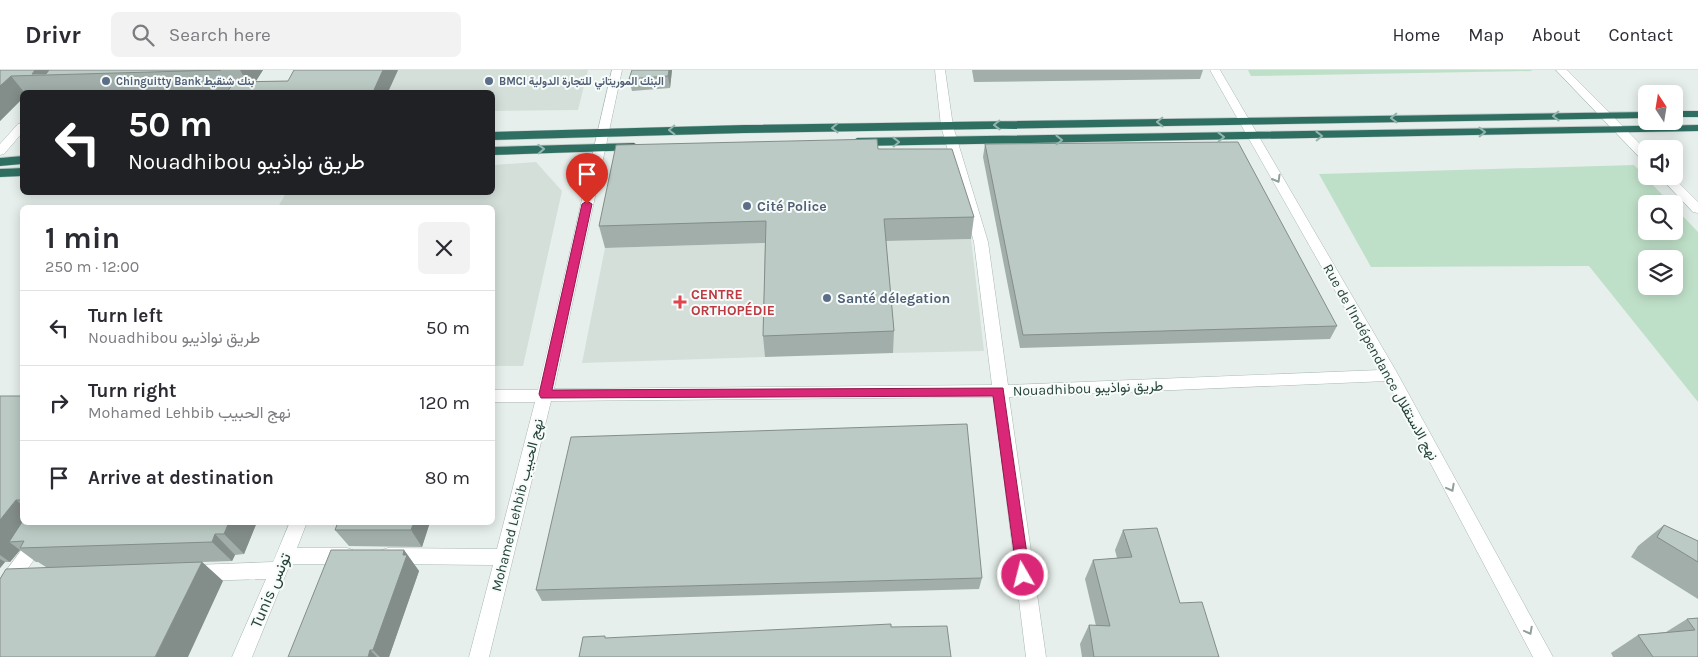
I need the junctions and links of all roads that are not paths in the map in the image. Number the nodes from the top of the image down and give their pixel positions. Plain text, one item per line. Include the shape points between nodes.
1 (617, 70) edge
2 (940, 70) edge
3 (1215, 70) edge
4 (1560, 70) edge
5 (1683, 114) edge
6 (1698, 114) edge
7 (1638, 115) edge
8 (1605, 116) junction
9 (1243, 120) junction
10 (947, 126) junction
11 (20, 128) edge
12 (1698, 128) edge
13 (1618, 129) junction
14 (602, 132) junction
15 (495, 136) edge
16 (1253, 136) junction
17 (952, 141) junction
18 (844, 142) edge
19 (648, 146) edge
20 (599, 148) junction
21 (1638, 149) edge
22 (0, 151) edge
23 (495, 151) edge
24 (20, 160) edge
25 (0, 162) edge
26 (20, 172) edge
27 (0, 174) edge
28 (1675, 185) edge
29 (1698, 209) edge
30 (1391, 375) junction
31 (999, 391) junction
32 (545, 394) junction
33 (495, 396) edge
34 (50, 525) edge
35 (298, 525) edge
36 (504, 557) junction
37 (281, 563) junction
38 (179, 573) edge
39 (30, 578) edge
40 (5, 579) edge
41 (0, 594) edge
42 (242, 657) edge
43 (479, 657) edge
44 (1036, 657) edge
45 (1542, 657) edge

1 - 14 street
2 - 10 street
3 - 9 street, Rue de l'Indépendance نهج الاستقلال
4 - 8 street
5 - 6 highway
7 - 8 highway
8 -> 9 highway
8 - 13 street
9 -> 10 highway
9 - 16 street, Rue de l'Indépendance نهج الاستقلال
10 -> 14 highway
10 - 17 street
11 - 22 street
12 - 13 highway
16 -> 13 highway
13 - 21 street
14 - 15 highway
14 - 20 street, Mohamed Lehbib نهج الحبيب
17 -> 16 highway
16 -> 30 street, Rue de l'Indépendance نهج الاستقلال
18 -> 17 highway
17 - 31 street via 981,242
19 - 20 highway
23 -> 20 highway
20 - 32 street, Mohamed Lehbib نهج الحبيب
24 - 25 highway
26 - 27 highway
28 - 29 street
30 - 31 street, Nouadhibou طريق نواذيبو
30 -> 45 street, Rue de l'Indépendance نهج الاستقلال
31 - 32 street, Nouadhibou طريق نواذيبو
31 - 44 street
32 - 33 street, Nouadhibou طريق نواذيبو
32 - 36 street, Mohamed Lehbib نهج الحبيب
34 - 40 street
35 - 37 street, Tunis تونس
36 - 37 street via 369,556
36 - 43 street, Mohamed Lehbib نهج الحبيب
37 - 38 street
37 - 42 street, Tunis تونس
39 - 40 street
40 - 41 street

